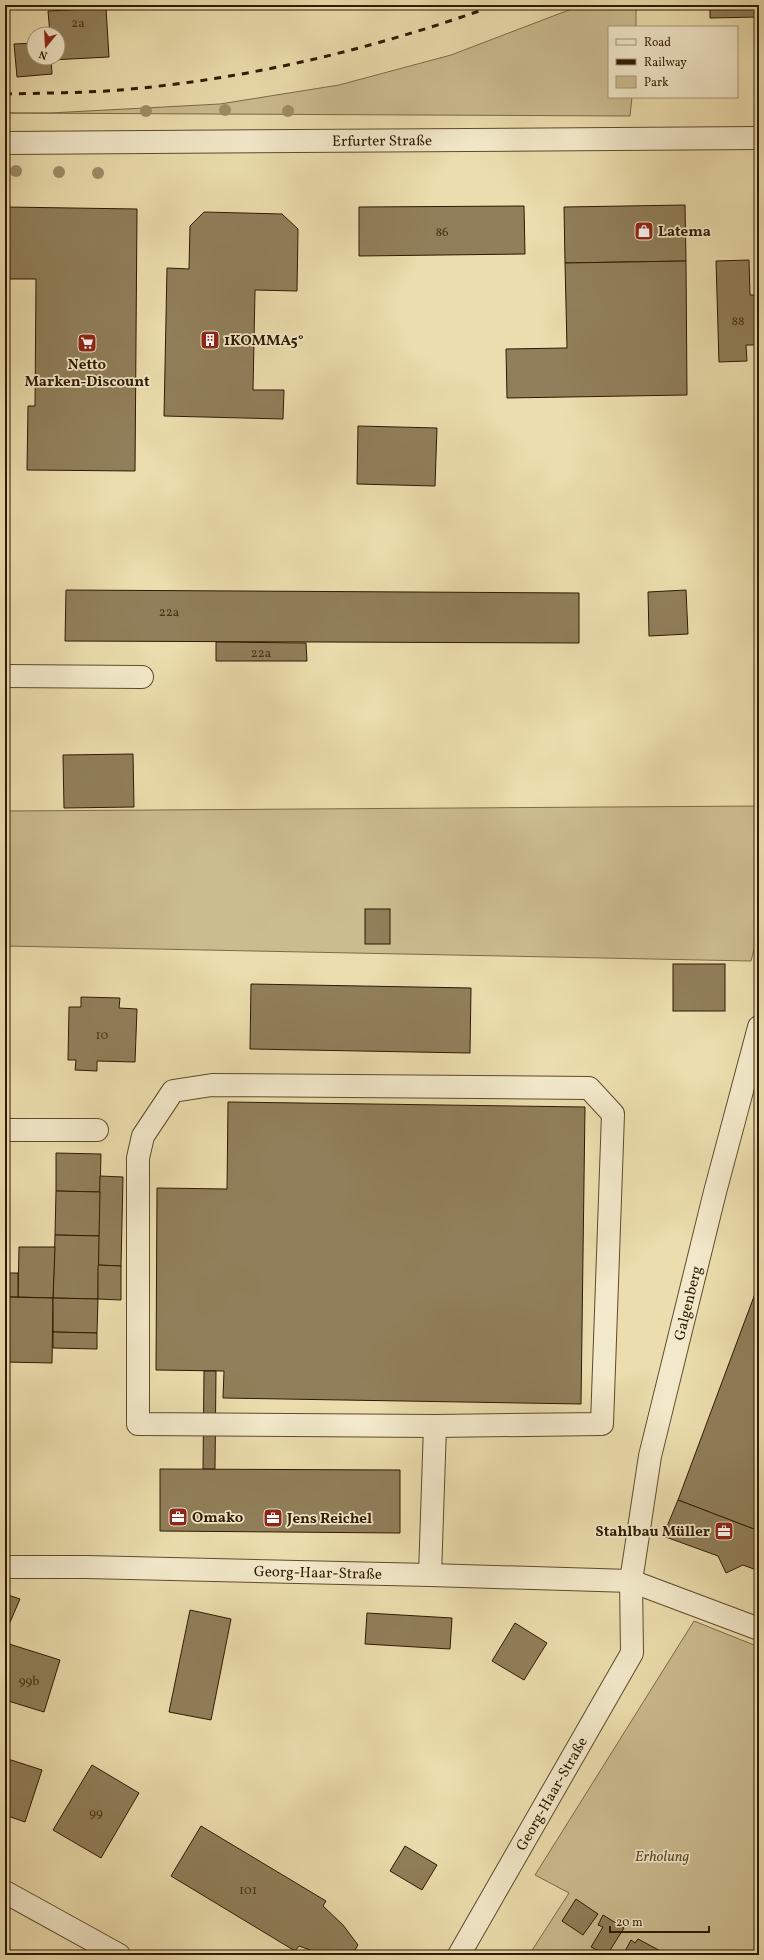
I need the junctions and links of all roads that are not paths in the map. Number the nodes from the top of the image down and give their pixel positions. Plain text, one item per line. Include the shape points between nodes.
1 (759, 138) edge
2 (5, 143) edge
3 (5, 676) edge
4 (142, 677) dead end
5 (759, 1027) edge
6 (5, 1130) edge
7 (97, 1130) dead end
8 (435, 1426) junction
9 (5, 1567) edge
10 (430, 1575) junction
11 (631, 1581) junction
12 (759, 1629) edge
13 (5, 1892) edge
14 (119, 1955) edge
15 (459, 1955) edge

1 - 2 street, Erfurter Straße
3 - 4 street
5 - 11 street, Galgenberg via 715,1192 650,1456
6 - 7 street
8 - 8 street via 602,1424 613,1114 589,1088 212,1085 173,1092 143,1136 138,1158 138,1424
8 - 10 street
9 - 10 street, Georg-Haar-Straße
10 - 11 street, Georg-Haar-Straße
11 - 12 street, Georg-Haar-Straße
11 - 15 street, Georg-Haar-Straße via 632,1653
13 - 14 street

